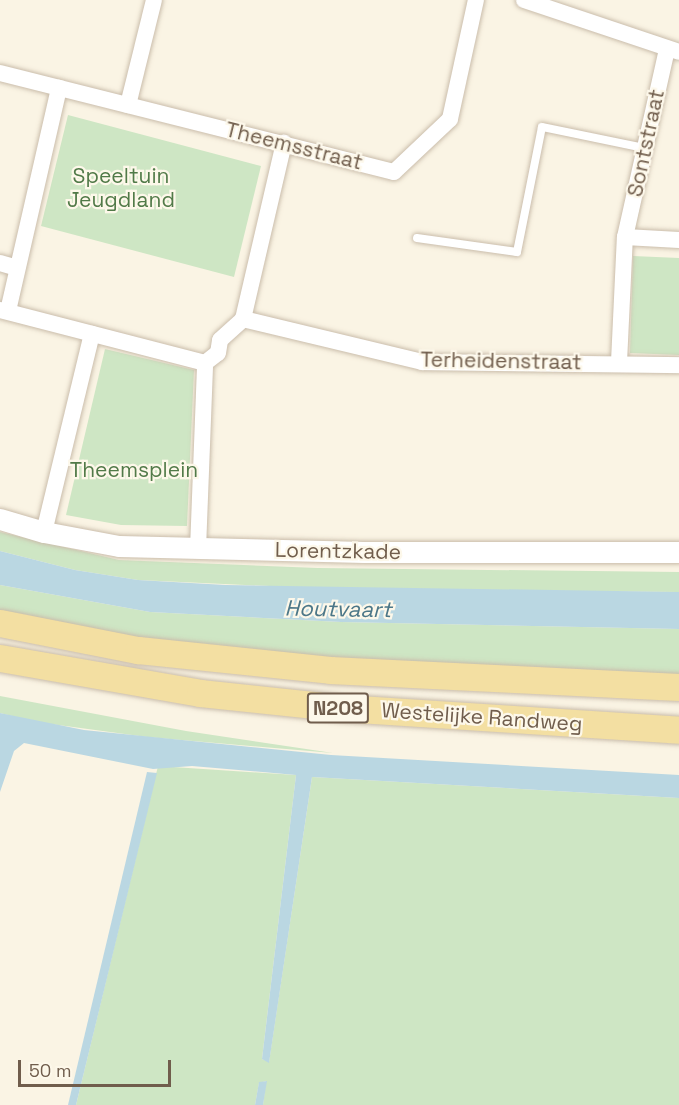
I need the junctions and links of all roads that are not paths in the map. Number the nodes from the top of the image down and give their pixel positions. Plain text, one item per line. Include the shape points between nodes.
1 (154, 0) edge
2 (476, 0) edge
3 (524, 0) edge
4 (673, 50) edge
5 (0, 73) edge
6 (59, 88) junction
7 (129, 105) junction
8 (284, 143) junction
9 (644, 148) junction
10 (625, 237) junction
11 (417, 238) dead end
12 (679, 240) edge
13 (0, 263) edge
14 (17, 268) junction
15 (4, 311) edge
16 (243, 319) junction
17 (92, 334) junction
18 (619, 362) junction
19 (205, 363) junction
20 (679, 366) edge
21 (0, 519) edge
22 (44, 532) junction
23 (198, 549) junction
24 (679, 552) edge
25 (0, 623) edge
26 (0, 658) edge
27 (679, 687) edge
28 (679, 730) edge

1 - 7 street
2 - 8 street, Theemsstraat via 450,119 394,172
3 - 4 street
4 - 9 street, Sontstraat
5 - 6 street, Theemsstraat
6 - 7 street, Theemsstraat
6 - 14 street
7 - 8 street, Theemsstraat
8 - 16 street
9 - 10 street, Sontstraat
9 - 11 lane via 542,126 517,252
10 - 12 street
10 - 18 street, Sontstraat
13 - 14 street
14 - 15 street
15 - 17 street
16 - 18 street, Terheidenstraat via 422,362
16 - 19 street via 220,340 218,353
17 - 19 street
17 - 22 street
18 - 20 street, Terheidenstraat
19 - 23 street
21 - 22 street, Lorentzkade
22 - 23 street, Lorentzkade via 119,546
23 - 24 street, Lorentzkade
25 - 27 main road, Westelijke Randweg / N208 via 138,650 330,670
26 - 28 main road, Westelijke Randweg / N208 via 200,693 343,708

